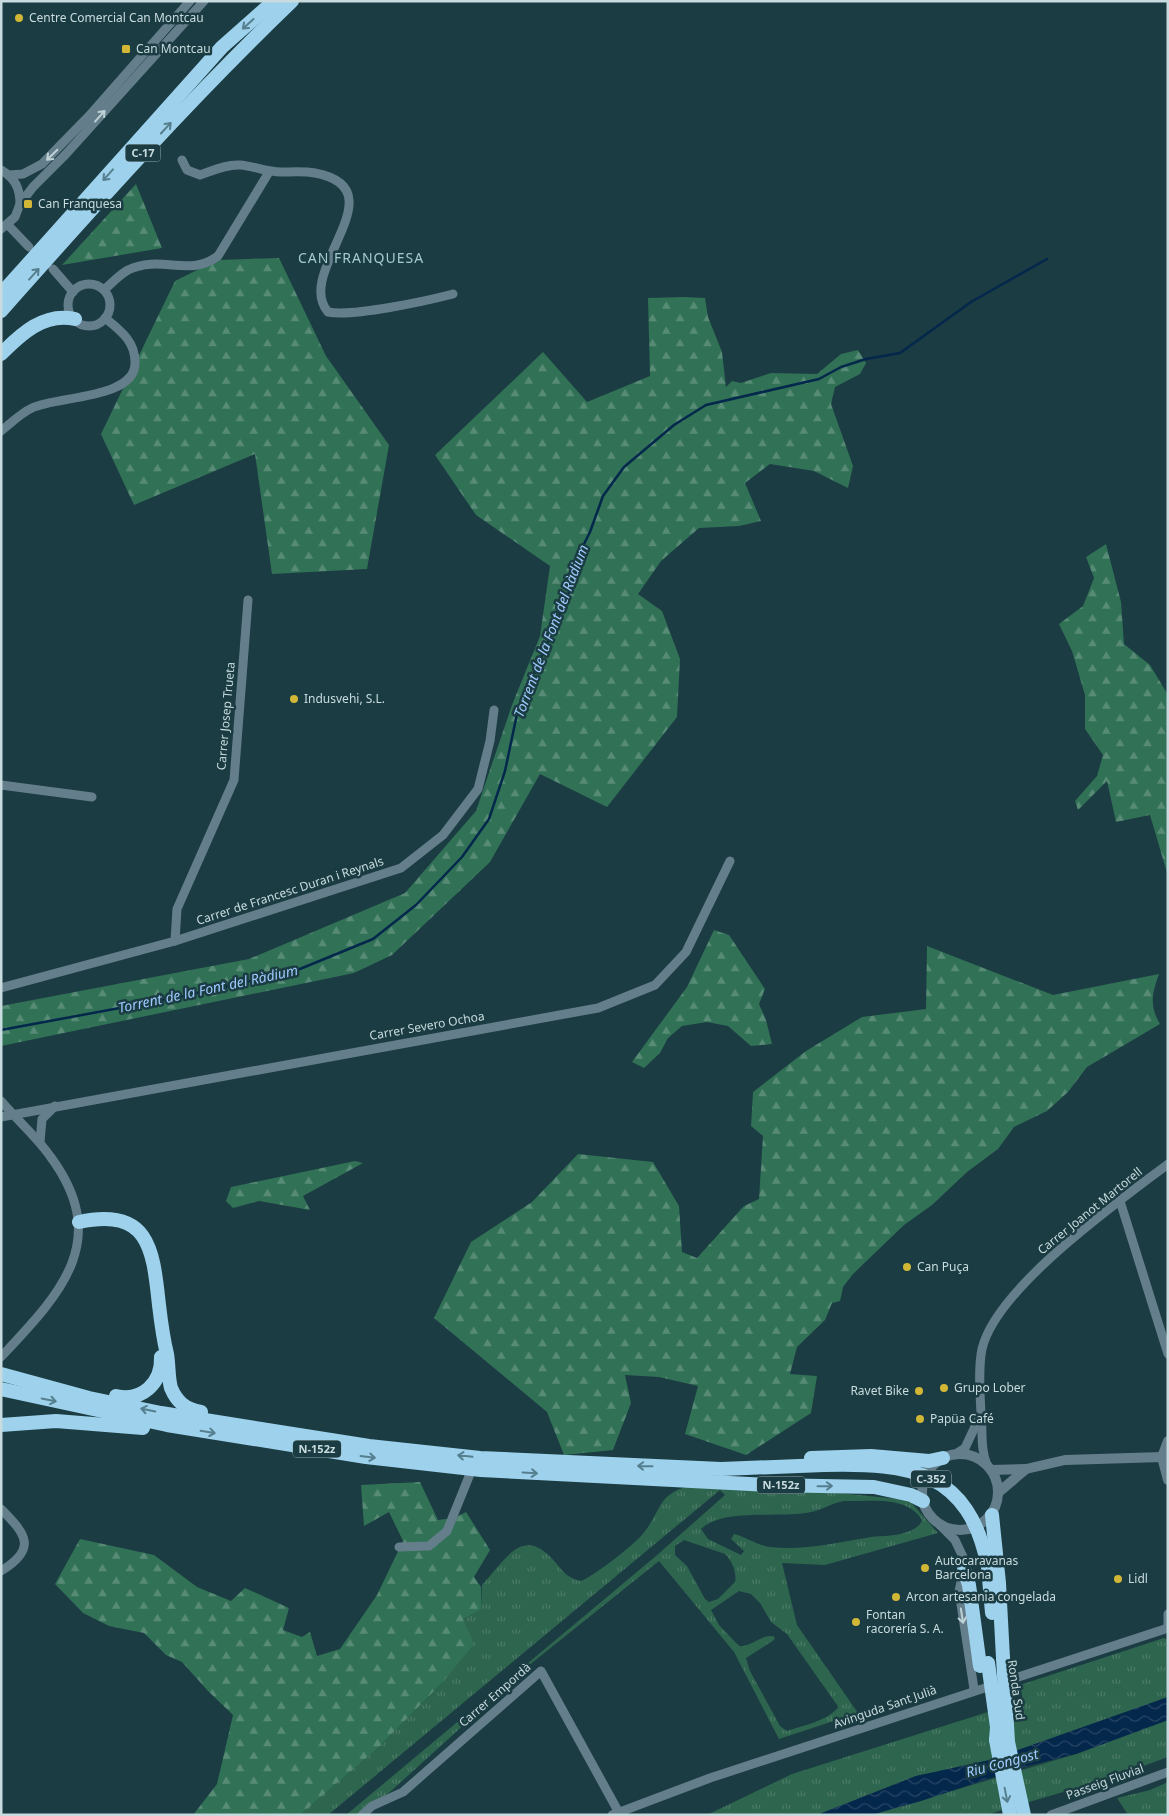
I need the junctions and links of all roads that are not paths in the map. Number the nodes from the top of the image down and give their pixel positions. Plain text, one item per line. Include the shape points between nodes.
1 (190, 1) edge
2 (204, 1) edge
3 (274, 1) edge
4 (292, 1) edge
5 (182, 160) dead end
6 (5, 172) edge
7 (269, 172) junction
8 (20, 204) junction
9 (5, 227) edge
10 (29, 247) dead end
11 (52, 269) dead end
12 (104, 290) junction
13 (73, 292) junction
14 (1, 294) edge
15 (453, 294) dead end
16 (1, 311) edge
17 (105, 318) junction
18 (75, 319) junction
19 (1, 354) edge
20 (1, 431) edge
21 (248, 600) dead end
22 (494, 710) dead end
23 (1, 785) edge
24 (92, 797) dead end
25 (730, 861) dead end
26 (175, 941) junction
27 (1, 988) edge
28 (1, 1101) edge
29 (55, 1105) junction
30 (13, 1114) junction
31 (1, 1117) edge
32 (40, 1142) junction
33 (1168, 1164) edge
34 (1120, 1201) junction
35 (79, 1222) junction
36 (164, 1347) junction
37 (1168, 1354) edge
38 (3, 1355) edge
39 (1, 1374) edge
40 (1, 1389) edge
41 (76, 1392) junction
42 (982, 1413) junction
43 (1, 1425) edge
44 (168, 1425) junction
45 (259, 1429) junction
46 (1168, 1441) edge
47 (949, 1456) junction
48 (1162, 1457) junction
49 (711, 1466) junction
50 (989, 1467) junction
51 (472, 1469) junction
52 (1026, 1469) junction
53 (822, 1470) junction
54 (637, 1477) junction
55 (1168, 1480) edge
56 (999, 1492) junction
57 (924, 1501) junction
58 (1, 1509) edge
59 (992, 1515) junction
60 (940, 1525) junction
61 (399, 1547) dead end
62 (964, 1569) junction
63 (1, 1571) edge
64 (1168, 1614) edge
65 (1168, 1628) edge
66 (992, 1662) junction
67 (974, 1690) junction
68 (1002, 1741) junction
69 (1168, 1772) edge
70 (615, 1813) edge
71 (362, 1815) edge
72 (1010, 1815) edge
73 (1024, 1815) edge
74 (1051, 1815) edge

1 -> 6 street via 89,116 42,164 23,174
8 -> 2 street
3 -> 14 highway, C-17 via 222,48
16 -> 4 highway, C-17 via 167,127
5 - 7 street via 187,170 200,175 225,166 240,165
6 - 8 street via 16,183
7 - 12 street via 218,256 199,267 141,265 120,275
7 - 15 street via 314,172 336,179 345,189 349,202 346,226 327,264 319,294 328,312 428,301
8 - 9 street via 15,217
9 - 10 street
11 - 13 street
12 - 13 street via 84,284
12 - 17 street via 110,307
13 - 18 street via 69,306
17 - 18 street via 90,326
17 - 20 street via 133,348 135,368 130,376 117,388 105,392 32,408
18 - 19 highway via 65,317 41,322 28,329
21 - 26 street, Carrer Josep Trueta via 234,780 177,909
22 - 26 street, Carrer de Francesc Duran i Reynals via 478,789 443,835 401,868
23 - 24 street
25 - 29 street, Carrer Severo Ochoa via 686,952 655,985 598,1008
26 - 27 street, Carrer de Francesc Duran i Reynals
28 - 30 street
29 - 30 street, Carrer Severo Ochoa
29 - 32 street via 42,1119
30 - 31 street, Carrer Severo Ochoa
30 - 32 street
32 - 35 street via 68,1185
33 - 34 street, Carrer Joanot Martorell
34 - 37 street
34 - 42 street, Carrer Joanot Martorell via 1054,1254 998,1312 982,1348
35 - 36 highway via 102,1218 118,1220 131,1226 149,1245 155,1268
35 - 38 street via 77,1247 68,1276 50,1304
36 - 41 highway via 162,1366 156,1380 140,1394 124,1398 91,1391
36 - 45 highway via 171,1388 178,1402 193,1410
39 - 41 highway, N-152z
40 -> 44 highway, N-152z
45 -> 41 highway, N-152z via 161,1413 89,1398
42 - 47 street via 965,1448
42 - 50 street, Carrer Joanot Martorell via 983,1454
43 - 44 highway via 82,1422 153,1429
44 -> 51 highway, N-152z via 366,1457
49 -> 45 highway, N-152z via 621,1466 480,1458 369,1446
46 - 48 street
47 - 49 highway, N-152z via 929,1461 871,1456 777,1459
47 - 50 street, N-152z via 976,1457
47 - 57 street via 929,1471 924,1480
48 - 52 street, N-152z via 1065,1460
48 - 55 street
49 - 53 highway, C-352
50 - 52 street, N-152z
50 - 56 street
51 -> 54 highway, N-152z
51 - 61 street via 446,1532 429,1546
52 - 56 street, N-152z
53 - 54 highway, C-352
53 - 66 highway, Ronda Sud / C-352, bridge via 878,1464 900,1467 936,1482 953,1495 974,1522 984,1548
54 -> 57 highway, N-152z via 768,1485 874,1486
56 - 59 street
57 - 60 street via 927,1511
58 - 63 street via 20,1529 26,1547 17,1561
59 - 60 street via 984,1523 963,1531
59 - 66 highway via 999,1583
60 - 62 street via 955,1540 963,1557
62 - 66 highway
62 -> 67 street via 959,1591
64 - 65 street
65 - 67 street, Avinguda Sant Julià
66 - 68 highway, bridge
66 - 68 highway via 992,1728
67 - 70 street, Avinguda Sant Julià
68 -> 72 highway
68 - 73 highway
69 - 74 street, Passeig Fluvial
70 - 71 street, Carrer Empordà via 541,1671 403,1792 372,1806

